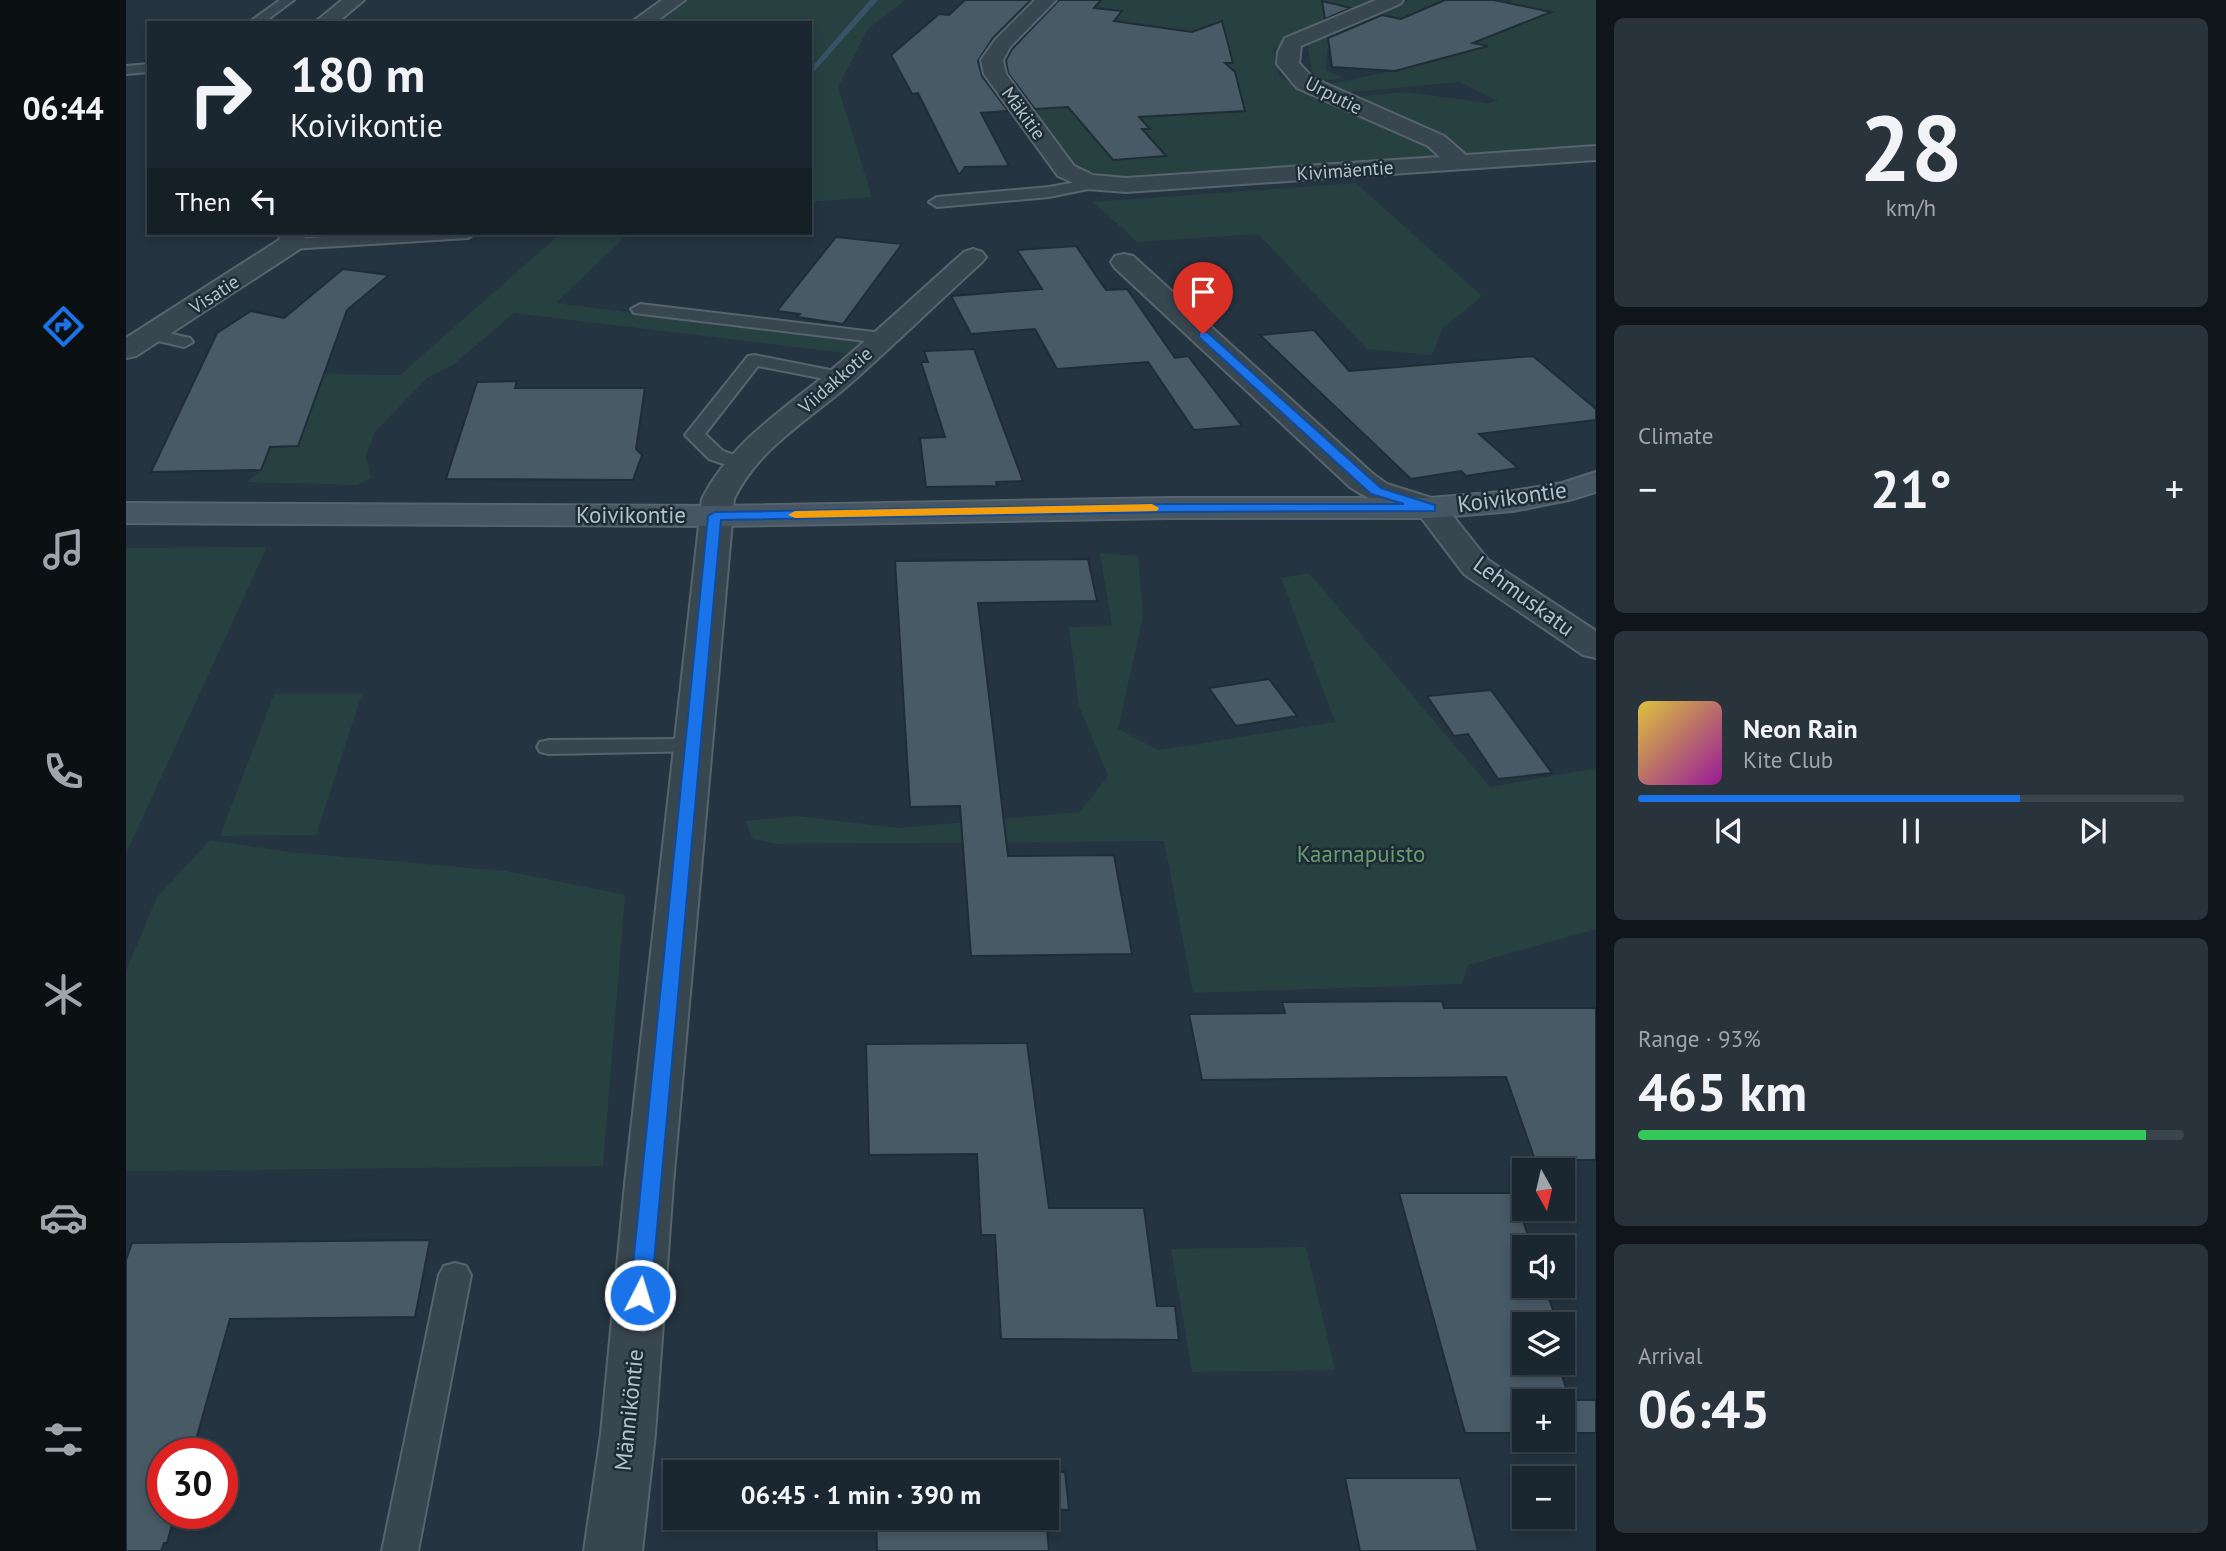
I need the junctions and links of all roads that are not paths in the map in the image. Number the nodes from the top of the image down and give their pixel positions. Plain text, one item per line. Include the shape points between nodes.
1 (288, 0) edge
2 (354, 0) edge
3 (675, 0) edge
4 (1046, 0) edge
5 (1393, 0) edge
6 (257, 21) edge
7 (327, 21) edge
8 (643, 21) edge
9 (147, 68) edge
10 (126, 70) edge
11 (1596, 153) edge
12 (1462, 163) junction
13 (1093, 184) junction
14 (937, 202) dead end
15 (398, 235) edge
16 (293, 238) edge
17 (973, 257) dead end
18 (1124, 261) dead end
19 (640, 309) dead end
20 (151, 334) junction
21 (883, 338) junction
22 (184, 342) dead end
23 (126, 350) edge
24 (840, 377) junction
25 (741, 464) junction
26 (1596, 481) edge
27 (1430, 508) junction
28 (126, 513) edge
29 (715, 516) junction
30 (1596, 647) edge
31 (692, 746) junction
32 (549, 747) dead end
33 (455, 1275) dead end
34 (400, 1551) edge
35 (613, 1551) edge

1 - 6 lane
2 - 7 street
3 - 8 street
4 - 13 street, Mäkitie via 1002,44 992,60 995,74 1066,171
5 - 12 street, Urputie via 1292,42 1287,52 1289,65 1305,83 1436,141
9 - 10 lane
11 - 12 street, Kivimäentie
12 - 13 street, Kivimäentie
13 - 14 lane
15 - 16 lane
16 - 20 street, Visatie
17 - 21 street, Viidakkotie
18 - 27 street via 1361,480 1376,491
19 - 21 lane
20 - 22 lane
20 - 23 street, Visatie
21 - 24 street, Viidakkotie
24 - 25 street, Viidakkotie
24 - 25 lane via 754,360 695,435 716,455
25 - 29 street, Viidakkotie via 723,484
26 - 27 main road, Koivikontie via 1513,501
27 - 29 main road, Koivikontie
27 - 30 street, Lehmuskatu via 1476,567
28 - 29 main road, Koivikontie
29 - 31 street, Männiköntie
31 - 32 lane
31 - 35 street, Männiköntie via 628,1434
33 - 34 lane

